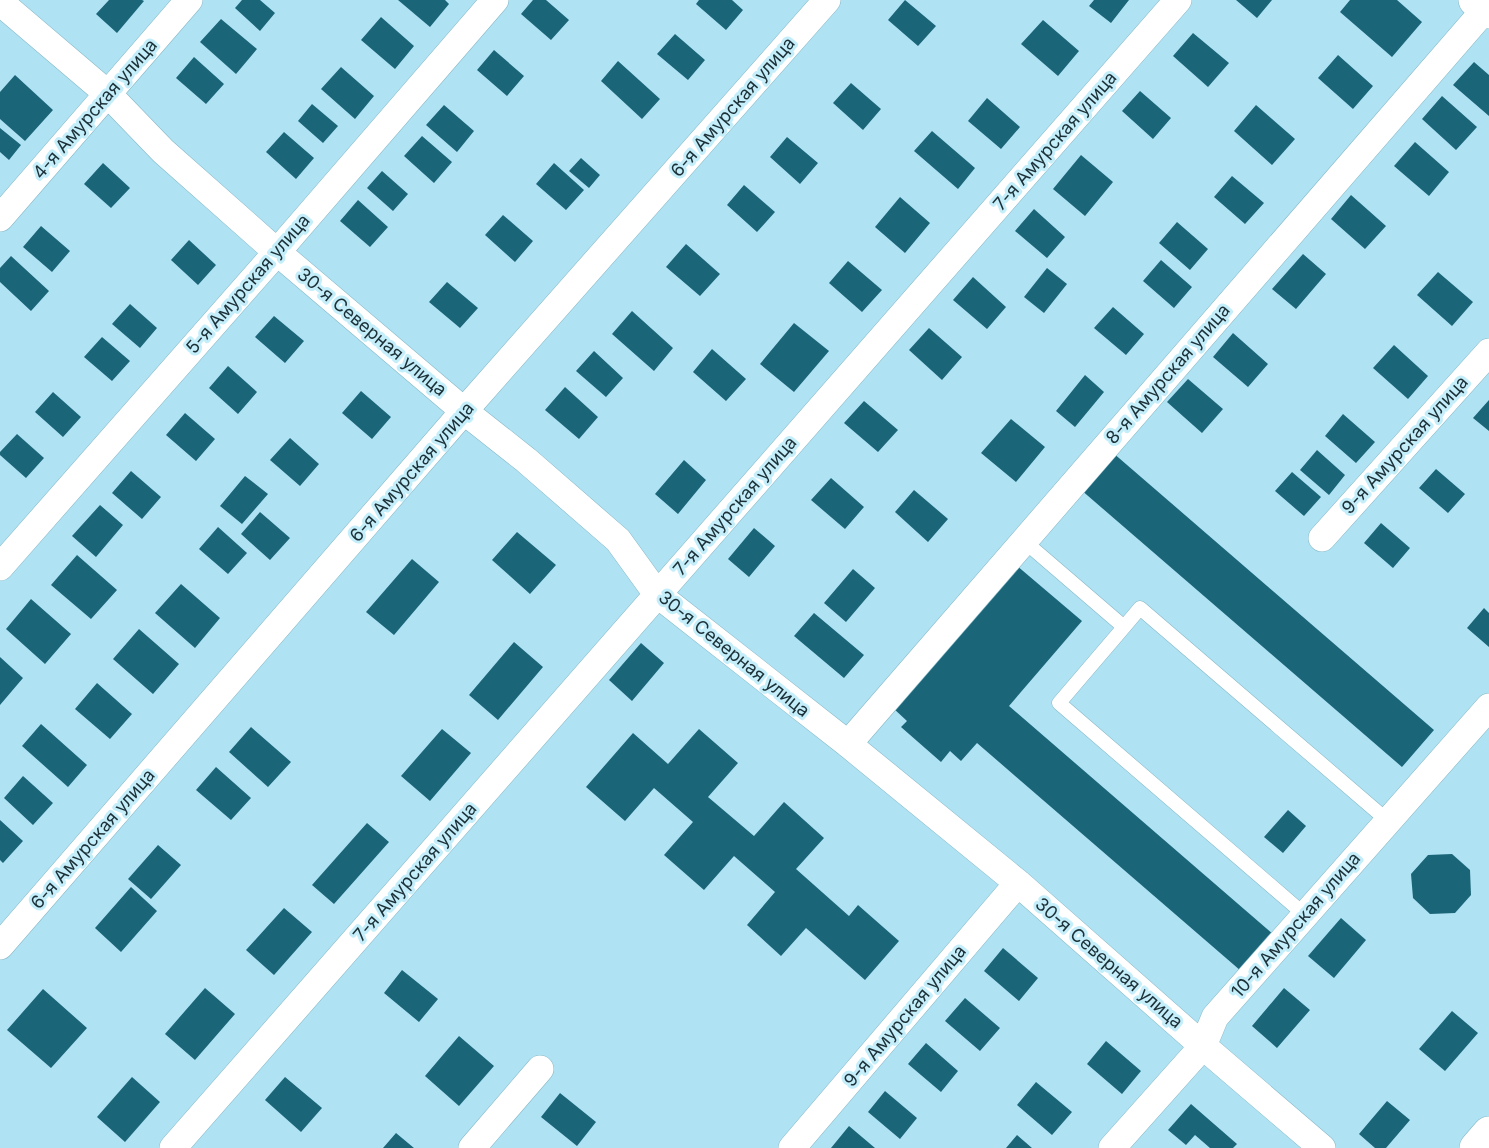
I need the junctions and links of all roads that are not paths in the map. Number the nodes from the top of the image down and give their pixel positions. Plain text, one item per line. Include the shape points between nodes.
1 (189, 0) edge
2 (495, 0) edge
3 (828, 0) edge
4 (1178, 0) edge
5 (0, 2) edge
6 (1485, 6) edge
7 (108, 94) junction
8 (0, 218) edge
9 (277, 252) junction
10 (1489, 352) edge
11 (464, 411) junction
12 (1322, 538) dead end
13 (1024, 541) junction
14 (0, 567) edge
15 (657, 594) junction
16 (1124, 627) junction
17 (1489, 707) edge
18 (848, 744) junction
19 (1388, 821) junction
20 (1018, 883) junction
21 (1305, 915) junction
22 (0, 946) edge
23 (1203, 1046) junction
24 (540, 1069) dead end
25 (1489, 1133) edge
26 (173, 1148) edge
27 (472, 1148) edge
28 (792, 1148) edge
29 (1112, 1148) edge
30 (1322, 1148) edge
31 (1476, 1148) edge

1 - 7 street, 4-я Амурская улица
2 - 9 street, 5-я Амурская улица
3 - 11 street, 6-я Амурская улица
4 - 15 street, 7-я Амурская улица
5 - 7 street, 30-я Северная улица
6 - 13 street, 8-я Амурская улица
7 - 8 street, 4-я Амурская улица
7 - 9 street, 30-я Северная улица via 163,151
9 - 11 street, 30-я Северная улица
9 - 14 street, 5-я Амурская улица
10 - 12 street, 9-я Амурская улица
11 - 15 street, 30-я Северная улица via 618,540
11 - 22 street, 6-я Амурская улица
13 - 16 lane
13 - 18 street, 8-я Амурская улица
15 - 18 street, 30-я Северная улица
15 - 26 street, 7-я Амурская улица
16 - 19 lane via 1140,608
16 - 21 lane via 1059,703
17 - 19 street, 10-я Амурская улица
18 - 20 street, 30-я Северная улица
19 - 21 street, 10-я Амурская улица
20 - 23 street, 30-я Северная улица
20 - 28 street, 9-я Амурская улица
21 - 23 street, 10-я Амурская улица via 1215,1017
23 - 29 street, 10-я Амурская улица
23 - 30 street, 30-я Северная улица
24 - 27 street
25 - 31 street

